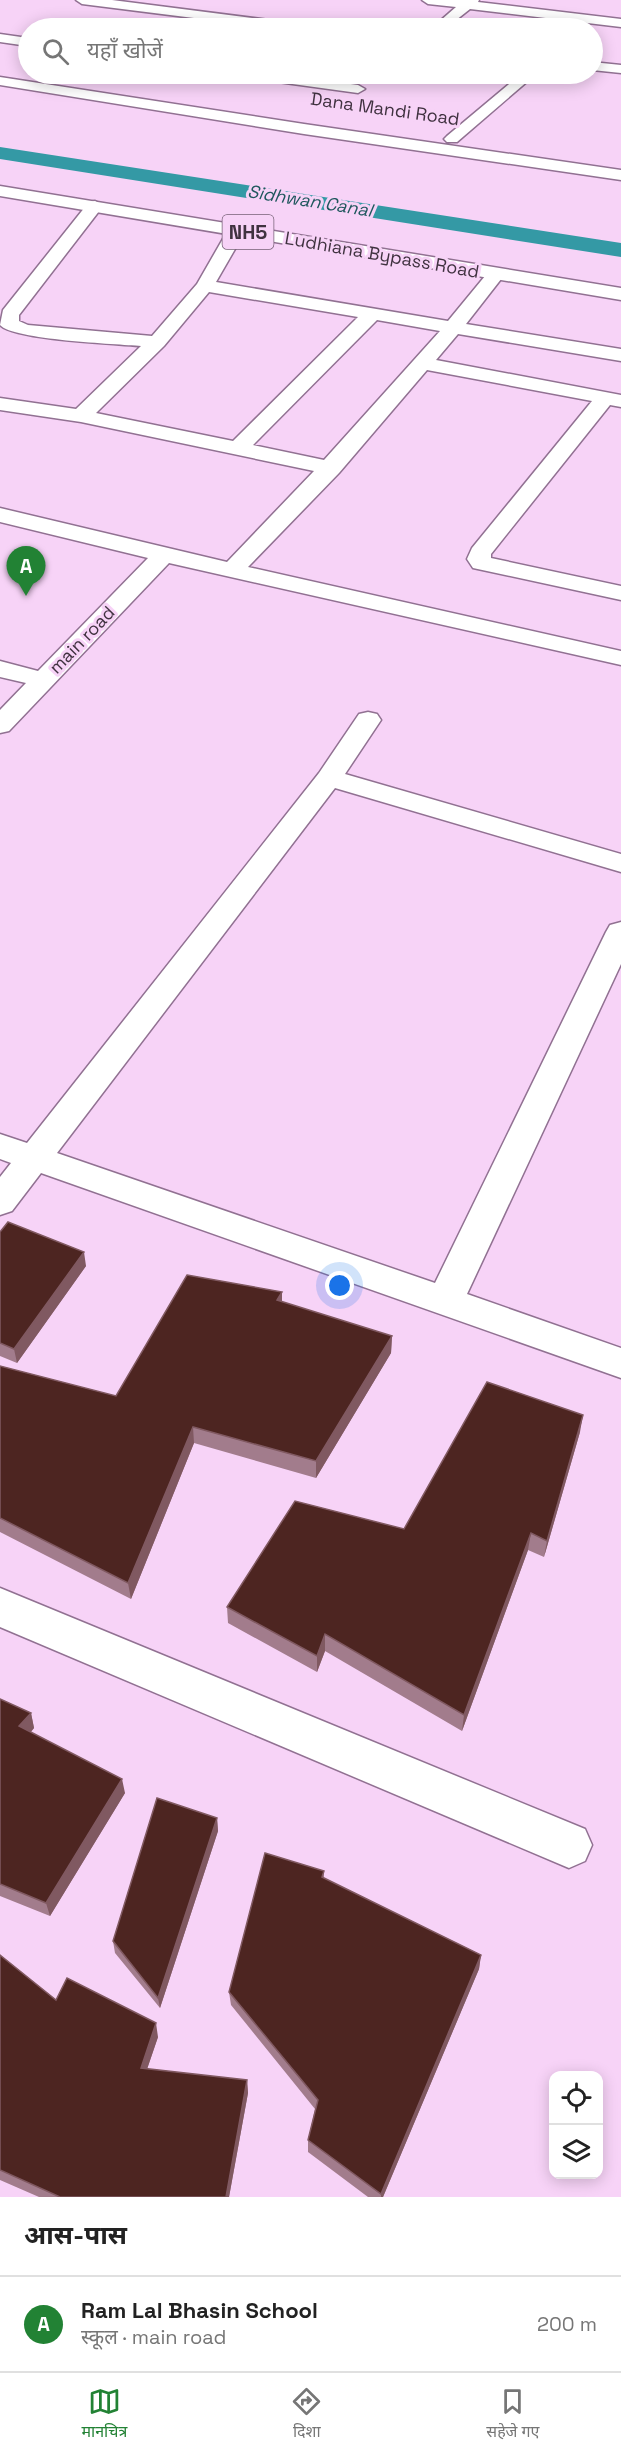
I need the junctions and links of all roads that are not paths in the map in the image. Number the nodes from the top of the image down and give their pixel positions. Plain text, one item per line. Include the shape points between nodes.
1 (82, 0) edge
2 (428, 0) edge
3 (471, 2) edge
4 (222, 18) edge
5 (451, 18) edge
6 (585, 18) edge
7 (603, 20) edge
8 (621, 23) edge
9 (0, 38) edge
10 (18, 41) edge
11 (603, 67) edge
12 (621, 69) edge
13 (0, 73) edge
14 (18, 76) edge
15 (0, 81) edge
16 (18, 84) edge
17 (19, 84) edge
18 (76, 84) edge
19 (322, 84) edge
20 (365, 84) edge
21 (516, 84) edge
22 (358, 89) junction
23 (342, 101) dead end
24 (319, 119) junction
25 (304, 129) junction
26 (452, 139) junction
27 (615, 160) edge
28 (621, 175) edge
29 (0, 183) edge
30 (0, 191) edge
31 (95, 206) junction
32 (237, 230) junction
33 (496, 274) junction
34 (621, 284) edge
35 (206, 286) junction
36 (621, 294) edge
37 (373, 313) junction
38 (454, 326) junction
39 (157, 342) junction
40 (621, 355) edge
41 (422, 363) junction
42 (613, 399) edge
43 (0, 404) edge
44 (81, 416) junction
45 (238, 448) junction
46 (331, 468) junction
47 (0, 514) edge
48 (164, 555) junction
49 (232, 570) junction
50 (621, 593) edge
51 (621, 658) edge
52 (0, 669) edge
53 (44, 680) junction
54 (368, 720) dead end
55 (0, 724) edge
56 (329, 778) junction
57 (621, 863) edge
58 (621, 932) edge
59 (0, 1146) edge
60 (34, 1157) junction
61 (0, 1202) edge
62 (445, 1301) junction
63 (621, 1363) edge
64 (0, 1607) edge
65 (569, 1845) dead end

1 - 4 main road
2 - 3 main road
3 - 5 main road
3 - 6 main road
7 - 8 main road
9 - 10 main road
11 - 12 main road
13 - 14 main road, Dana Mandi Road
15 - 16 main road
17 - 25 main road
18 - 24 main road, Dana Mandi Road
19 - 22 main road
20 - 22 main road
21 - 26 main road
22 - 23 main road
24 - 25 main road
24 - 26 main road, Dana Mandi Road
25 - 28 main road
26 - 27 main road, Dana Mandi Road
29 - 34 main road, Ludhiana Bypass Road / NH5
30 - 31 main road, Ludhiana Bypass Road / NH5
31 - 32 main road, Ludhiana Bypass Road / NH5
31 - 39 main road via 10,314 9,324 26,330
32 - 33 main road, Ludhiana Bypass Road / NH5
32 - 35 main road
33 - 36 main road, Ludhiana Bypass Road / NH5
33 - 38 main road
35 - 37 main road
35 - 39 main road
37 - 38 main road
37 - 45 main road
38 - 40 main road
38 - 41 main road
39 - 44 main road
41 - 42 main road
41 - 46 main road
42 - 50 main road via 479,559 481,563
43 - 44 main road
44 - 45 main road
45 - 46 main road
46 - 49 main road
47 - 48 main road
48 - 49 main road
48 - 53 main road, main road
49 - 51 main road
52 - 53 main road
53 - 55 main road, main road
54 - 56 main road
56 - 57 main road
56 - 60 main road
58 - 62 main road
59 - 60 main road
60 - 61 main road
60 - 62 main road
62 - 63 main road
64 - 65 main road

